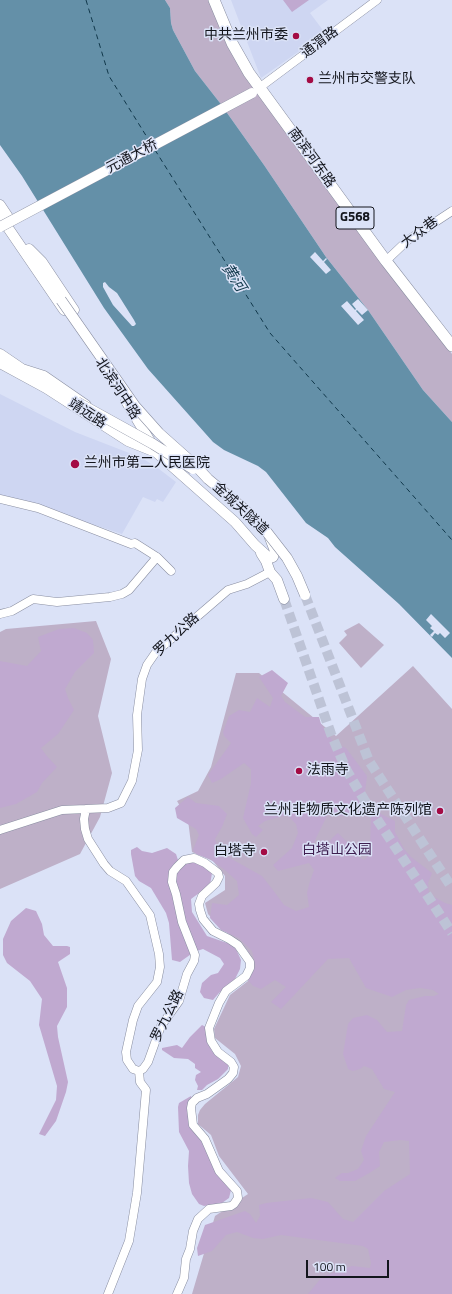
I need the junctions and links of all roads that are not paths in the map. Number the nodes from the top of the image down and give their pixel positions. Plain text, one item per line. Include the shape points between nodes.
1 (214, 0) edge
2 (219, 0) edge
3 (377, 0) edge
4 (258, 89) junction
5 (0, 205) edge
6 (452, 211) edge
7 (0, 216) edge
8 (0, 227) edge
9 (29, 249) junction
10 (390, 257) junction
11 (452, 338) edge
12 (452, 346) edge
13 (0, 354) edge
14 (0, 363) edge
15 (22, 369) junction
16 (149, 440) junction
17 (172, 446) junction
18 (157, 453) junction
19 (208, 478) junction
20 (0, 499) edge
21 (255, 545) junction
22 (157, 557) junction
23 (171, 571) dead end
24 (270, 572) junction
25 (305, 595) tunnel mouth
26 (284, 599) tunnel mouth
27 (0, 614) edge
28 (86, 808) junction
29 (0, 830) edge
30 (139, 1071) junction
31 (108, 1294) edge
32 (176, 1294) edge

1 - 4 highway, 南滨河东路 / G568 via 232,43
2 - 4 highway, 南滨河东路 / G568
3 - 4 street, 通渭路
4 - 8 main road, 元通大桥, bridge
4 - 10 highway, 南滨河东路 / G568
4 - 12 highway, 南滨河东路 / G568
5 - 9 main road
6 - 10 street, 大众巷 via 408,240
7 - 16 main road, 北滨河中路 via 133,410
9 - 17 main road via 42,262 137,406
9 - 19 main road, 金城关隧道, bridge via 61,300 135,406 159,433
10 - 11 highway, 南滨河东路 / G568
13 - 15 main road, 靖远路
14 - 18 main road, 靖远路 via 46,388 128,441
15 - 16 main road, 靖远路 via 44,376 106,418
15 - 19 main road, bridge
16 - 17 main road, 靖远路
16 - 18 main road, 北滨河中路
17 - 18 main road
17 - 21 main road via 204,476 260,520 272,542 275,554 270,558
18 - 21 main road, 北滨河中路 via 235,522
19 - 25 main road, 金城关隧道, bridge via 266,531 298,576
20 - 22 street via 38,508 131,544 135,543
21 - 24 main road, 金城关隧道
22 - 23 street
22 - 27 street via 129,590 122,594 56,602 33,599 12,611
24 - 26 main road, 金城关隧道 via 277,580
24 - 28 street, 罗九公路 via 228,590 156,652 147,665 142,679 137,715 138,750 132,781 125,797 121,803 108,808
28 - 29 street via 62,810
28 - 30 street, 罗九公路 via 84,819 88,839 104,864 126,881 150,915 159,954 157,982 138,1006 126,1052 130,1065
30 - 31 street via 140,1082 146,1090 138,1193 129,1241
30 - 32 street, 罗九公路 via 148,1062 160,1026 179,1001 194,961 195,955 182,922 172,882 173,872 177,867 184,860 194,858 205,863 218,873 219,877 214,886 202,896 199,904 203,919 213,931 238,945 250,962 250,968 246,976 226,991 209,1028 211,1041 218,1052 231,1062 234,1067 233,1073 207,1094 197,1098 191,1108 193,1125 206,1139 217,1166 237,1191 238,1198 231,1206 209,1209 198,1219 186,1259 184,1278

